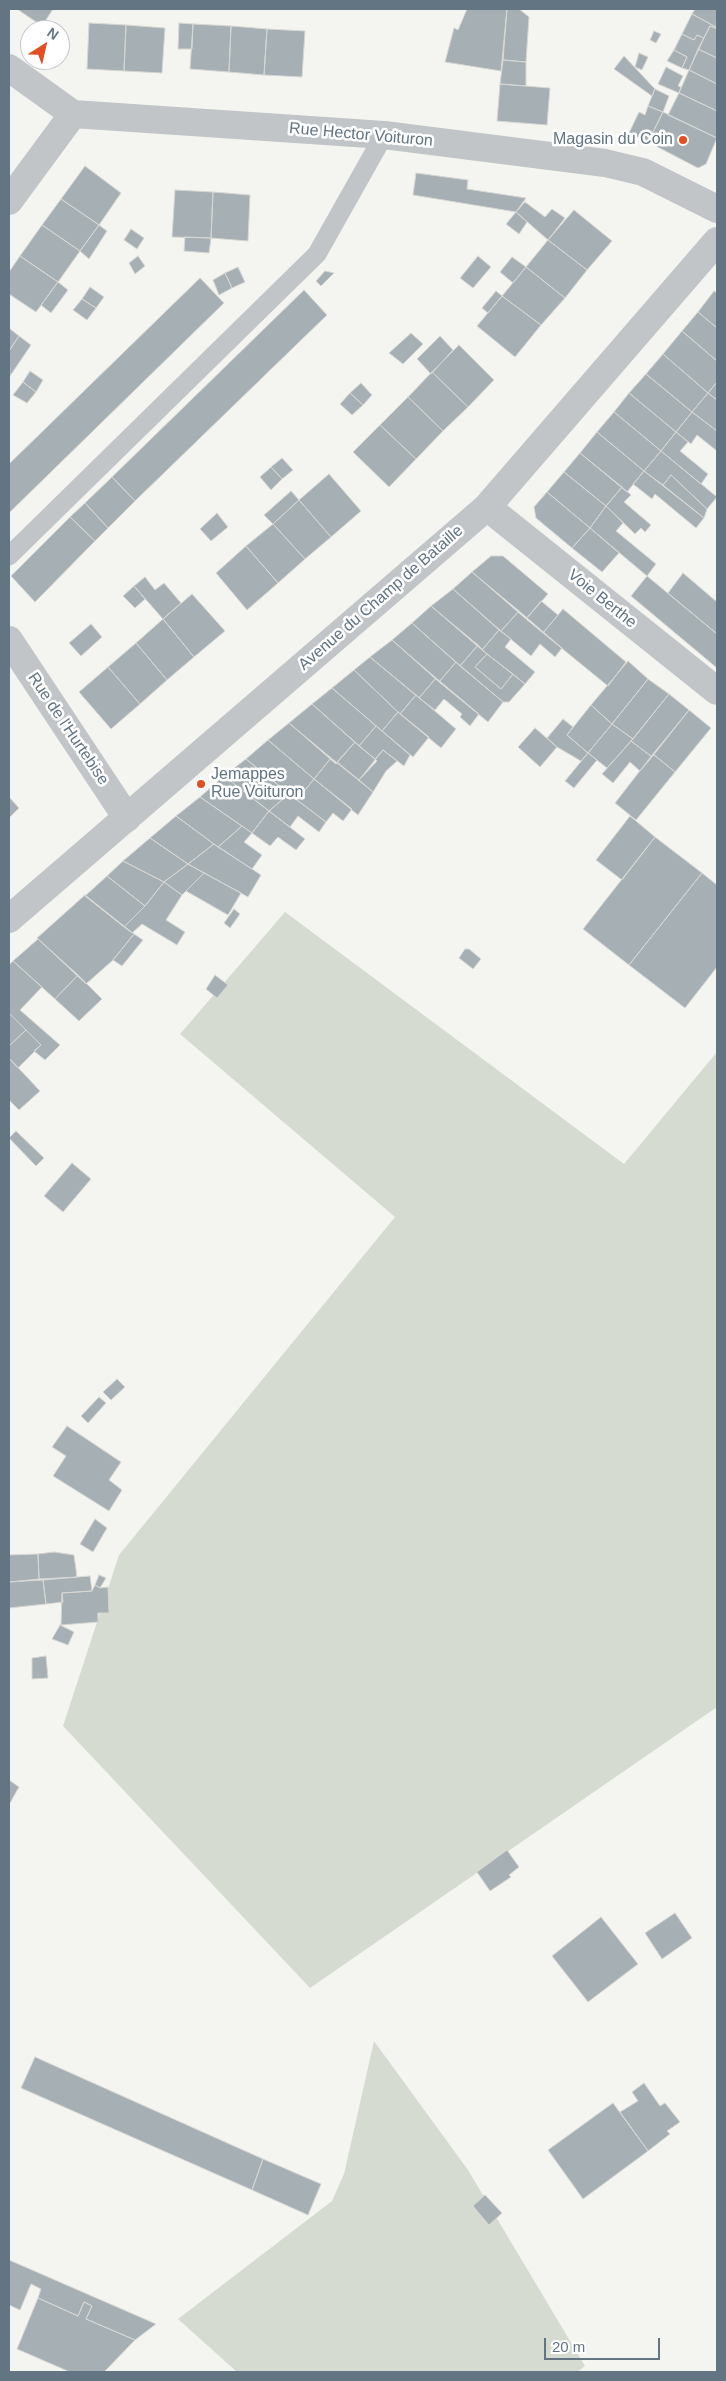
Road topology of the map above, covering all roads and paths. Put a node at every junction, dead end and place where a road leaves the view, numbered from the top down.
1 (9, 68) edge
2 (72, 114) junction
3 (384, 135) junction
4 (9, 201) edge
5 (717, 209) edge
6 (717, 241) edge
7 (487, 507) junction
8 (9, 556) edge
9 (9, 640) edge
10 (717, 691) edge
11 (127, 818) junction
12 (9, 919) edge

1 - 2 street
2 - 3 street, Rue Hector Voituron
2 - 4 street
3 - 5 street, Rue Hector Voituron
3 - 8 lane
6 - 7 street, Avenue du Champ de Bataille
7 - 10 street, Voie Berthe
7 - 11 street, Avenue du Champ de Bataille
9 - 11 street, Rue de l'Hurtebise
11 - 12 street, Avenue du Champ de Bataille

